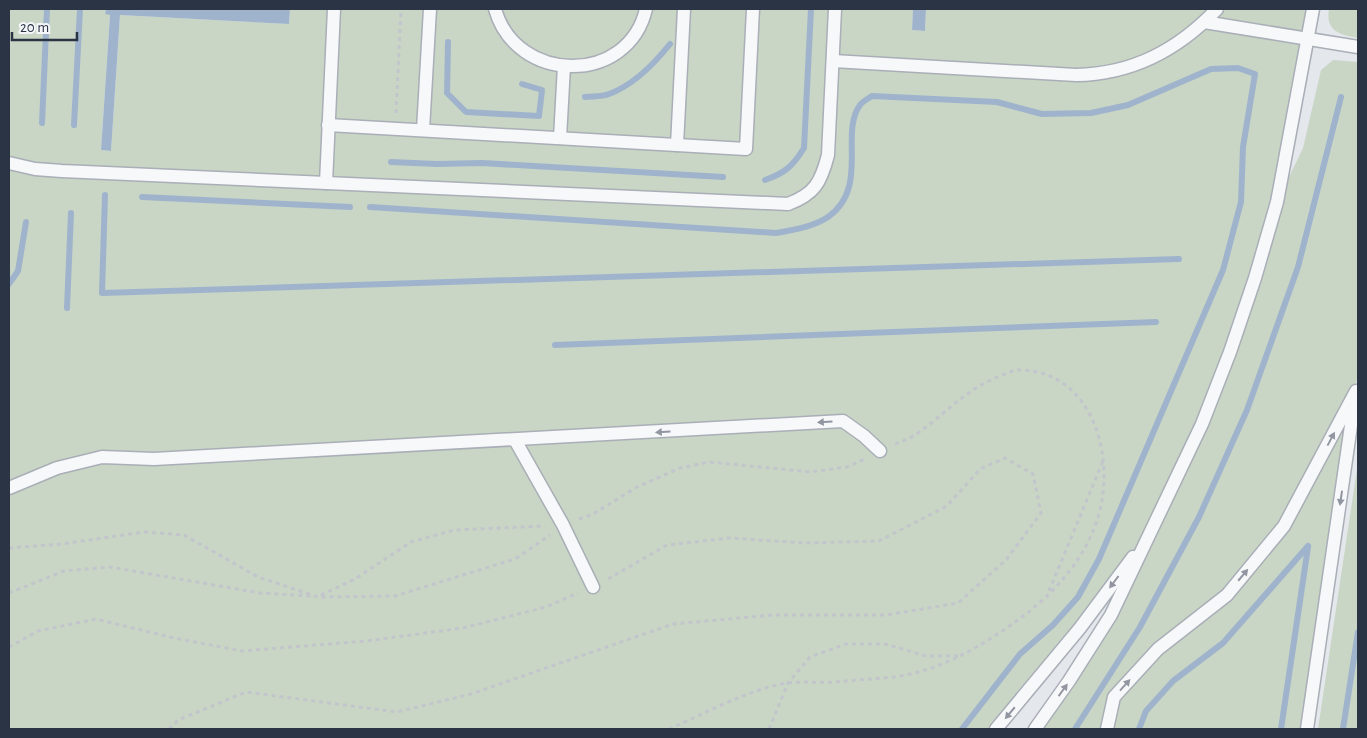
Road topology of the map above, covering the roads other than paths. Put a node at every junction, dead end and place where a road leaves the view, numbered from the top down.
1 (334, 9) edge
2 (430, 9) edge
3 (495, 9) edge
4 (646, 9) edge
5 (684, 9) edge
6 (753, 9) edge
7 (835, 9) edge
8 (1217, 9) edge
9 (1313, 9) edge
10 (1204, 22) junction
11 (1308, 40) junction
12 (1358, 48) edge
13 (832, 61) junction
14 (564, 66) junction
15 (328, 125) junction
16 (423, 130) junction
17 (560, 138) junction
18 (677, 145) junction
19 (9, 162) edge
20 (326, 183) junction
21 (1358, 378) edge
22 (1356, 391) junction
23 (515, 440) junction
24 (880, 451) road end
25 (9, 488) edge
26 (1154, 529) junction
27 (593, 587) road end
28 (996, 729) edge
29 (1035, 729) edge
30 (1107, 729) edge
31 (1307, 729) edge

1 - 15 lane
2 - 16 lane
3 - 14 lane
4 - 14 lane
5 - 18 lane
6 - 18 lane
7 - 13 lane
8 - 10 lane
9 - 11 lane
10 - 11 lane
10 - 13 lane
11 - 12 lane
11 - 26 lane
13 - 20 lane
14 - 17 lane
15 - 16 lane
15 - 20 lane
16 - 17 lane
17 - 18 lane
19 - 20 lane
21 - 22 lane
30 -> 22 lane
22 -> 31 lane
24 -> 23 lane
23 - 25 lane
23 - 27 lane
26 -> 28 lane
29 -> 26 lane

